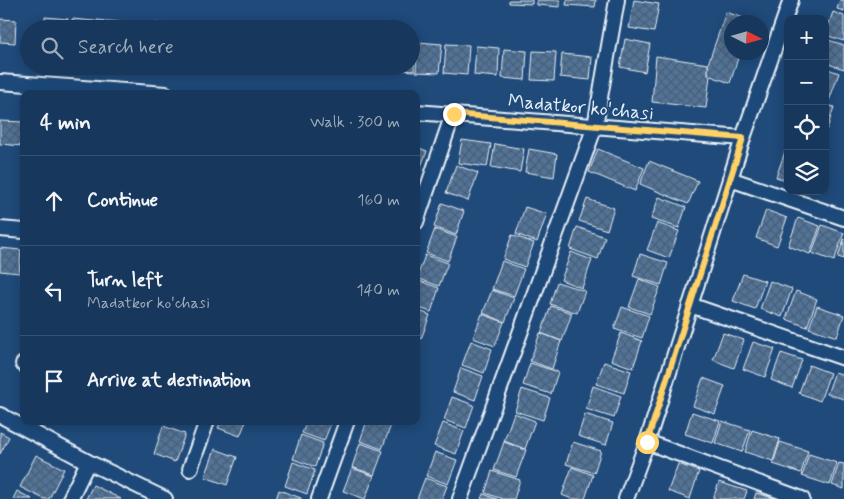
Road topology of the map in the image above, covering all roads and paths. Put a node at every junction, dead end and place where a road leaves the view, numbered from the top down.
1 (617, 0) edge
2 (791, 0) edge
3 (0, 82) edge
4 (111, 90) edge
5 (420, 112) edge
6 (454, 114) junction
7 (595, 126) junction
8 (743, 138) junction
9 (730, 179) junction
10 (420, 211) edge
11 (844, 218) edge
12 (0, 229) edge
13 (20, 231) edge
14 (690, 305) junction
15 (844, 358) edge
16 (0, 415) edge
17 (206, 425) edge
18 (346, 425) edge
19 (647, 442) junction
20 (88, 462) junction
21 (190, 469) dead end
22 (70, 499) edge
23 (165, 499) edge
24 (319, 499) edge
25 (460, 499) edge
26 (626, 499) edge
27 (802, 499) edge

1 - 7 street
2 - 8 street
3 - 4 street
5 - 6 street, Madatkor ko'chasi
6 - 7 street, Madatkor ko'chasi
6 - 10 street
7 - 8 street, Madatkor ko'chasi
7 - 25 street
8 - 9 street
9 - 11 street
9 - 14 street
12 - 13 street
14 - 15 street
14 - 19 street
16 - 20 street
17 - 21 street
18 - 24 street
19 - 26 street
19 - 27 street
20 - 22 street
20 - 23 street

